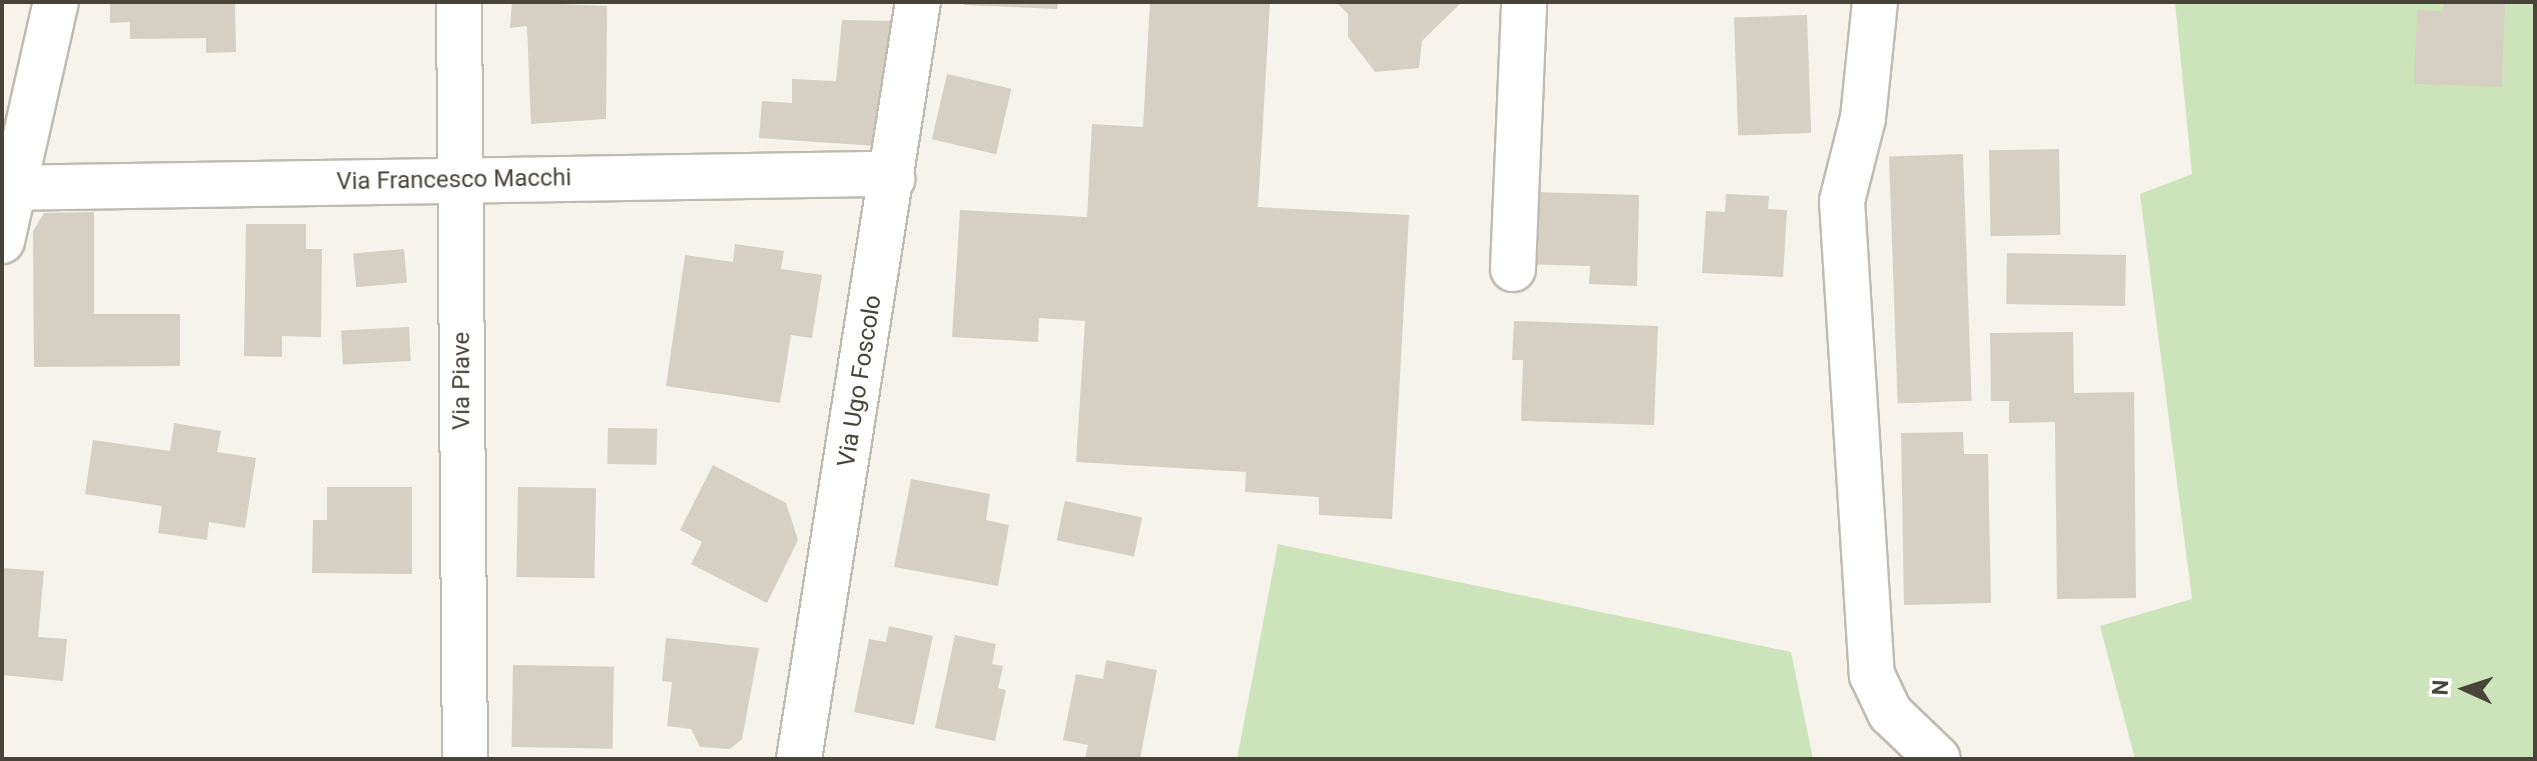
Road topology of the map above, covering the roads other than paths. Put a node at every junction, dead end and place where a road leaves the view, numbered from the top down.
1 (56, 2) edge
2 (459, 2) edge
3 (918, 2) edge
4 (1524, 2) edge
5 (1875, 2) edge
6 (460, 179) junction
7 (892, 179) junction
8 (9, 188) edge
9 (2, 241) edge
10 (1513, 269) dead end
11 (465, 759) edge
12 (799, 759) edge
13 (1938, 759) edge

1 - 8 street
2 - 6 street, Via Piave
3 - 7 street, Via Ugo Foscolo
4 - 10 street
5 - 13 street
6 - 7 street, Via Francesco Macchi
6 - 8 street, Via Francesco Macchi
6 - 11 street, Via Piave
7 - 12 street, Via Ugo Foscolo
8 - 9 street

